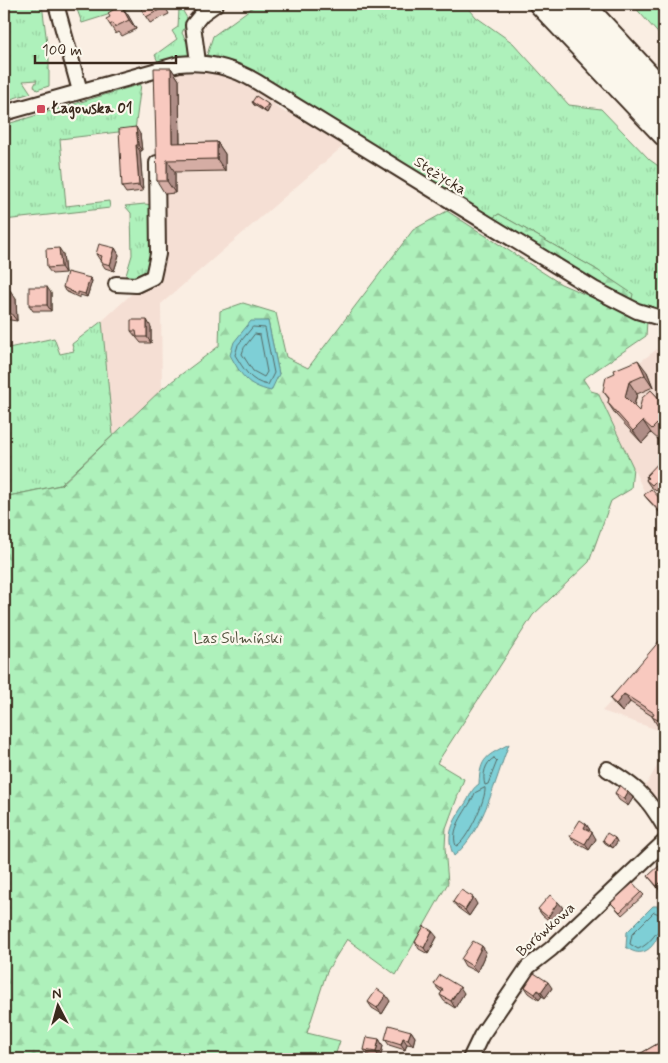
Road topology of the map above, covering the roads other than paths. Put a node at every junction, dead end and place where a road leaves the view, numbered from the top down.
1 (56, 4) edge
2 (216, 4) edge
3 (540, 4) edge
4 (567, 4) edge
5 (588, 4) edge
6 (198, 62) junction
7 (154, 70) junction
8 (155, 84) edge
9 (664, 86) edge
10 (80, 91) junction
11 (664, 110) edge
12 (4, 113) edge
13 (664, 135) edge
14 (157, 151) edge
15 (116, 284) dead end
16 (664, 319) edge
17 (607, 769) dead end
18 (664, 826) edge
19 (664, 842) edge
20 (470, 1059) edge

1 - 10 street
2 - 6 street
3 - 13 highway
4 - 11 highway
5 - 9 street
6 - 7 street
6 - 16 street, Stężycka
7 - 8 street
7 - 10 street
10 - 12 street
14 - 15 street
17 - 18 street
19 - 20 street, Borówkowa

